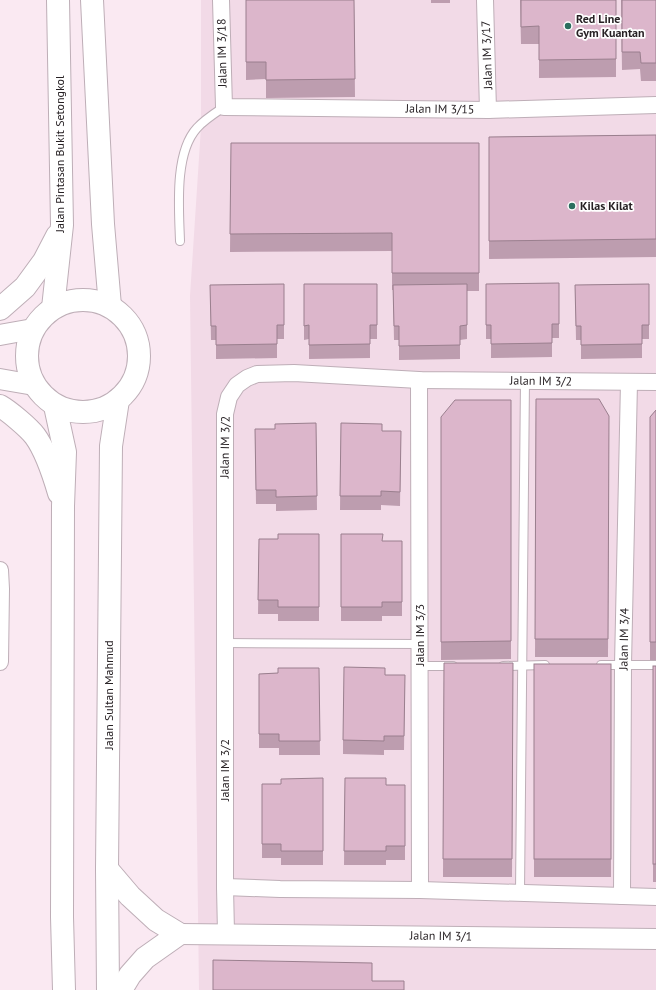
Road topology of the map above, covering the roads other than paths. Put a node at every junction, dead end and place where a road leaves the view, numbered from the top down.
1 (58, 0) edge
2 (92, 0) edge
3 (221, 0) edge
4 (485, 0) edge
5 (656, 105) edge
6 (224, 107) junction
7 (488, 110) junction
8 (62, 225) junction
9 (180, 241) dead end
10 (110, 306) junction
11 (0, 308) edge
12 (53, 308) junction
13 (33, 329) junction
14 (0, 335) edge
15 (0, 379) edge
16 (419, 380) junction
17 (525, 380) junction
18 (629, 382) junction
19 (656, 382) edge
20 (34, 385) junction
21 (118, 400) junction
22 (0, 406) edge
23 (55, 406) junction
24 (63, 506) junction
25 (0, 570) edge
26 (1, 589) edge
27 (225, 643) junction
28 (419, 644) junction
29 (0, 662) edge
30 (554, 665) edge
31 (592, 665) edge
32 (623, 665) junction
33 (656, 665) edge
34 (420, 666) junction
35 (460, 666) edge
36 (492, 666) edge
37 (523, 666) junction
38 (107, 869) junction
39 (225, 887) junction
40 (420, 890) junction
41 (520, 892) junction
42 (622, 896) junction
43 (656, 897) edge
44 (226, 933) junction
45 (179, 934) junction
46 (656, 939) edge
47 (64, 990) edge
48 (108, 990) edge
49 (121, 990) edge

1 - 8 main road, Jalan Pintasan Bukit Setongkol
2 - 10 main road
3 - 6 street, Jalan IM 3/18
4 - 7 street, Jalan IM 3/17
5 - 7 street, Jalan IM 3/15
6 - 7 street, Jalan IM 3/15
6 - 9 lane
8 - 11 main road
8 - 12 main road, Jalan Pintasan Bukit Setongkol
10 - 12 main road
10 - 21 main road
12 - 13 main road
13 - 14 street
13 - 20 main road
15 - 20 street
16 - 17 street, Jalan IM 3/2
16 - 27 street, Jalan IM 3/2
16 - 28 street, Jalan IM 3/3
17 - 18 street, Jalan IM 3/2
17 - 37 lane
18 - 19 street, Jalan IM 3/2
18 - 32 street, Jalan IM 3/4
20 - 23 main road
21 - 23 main road
21 - 38 main road, Jalan Sultan Mahmud
22 - 24 main road
23 - 24 main road
24 - 47 main road
25 - 26 street
26 - 29 street
27 - 28 lane
27 - 39 street, Jalan IM 3/2
28 - 34 street, Jalan IM 3/3
30 - 37 lane
31 - 32 lane
32 - 33 lane
32 - 42 street, Jalan IM 3/4
34 - 35 lane
34 - 40 street, Jalan IM 3/3
36 - 37 lane
37 - 41 lane
38 - 45 main road
38 - 48 main road, Jalan Sultan Mahmud
39 - 40 street
39 - 44 street, Jalan IM 3/2
40 - 41 street
41 - 42 street
42 - 43 street
44 - 45 street, Jalan IM 3/1
44 - 46 street, Jalan IM 3/1
45 - 49 main road

